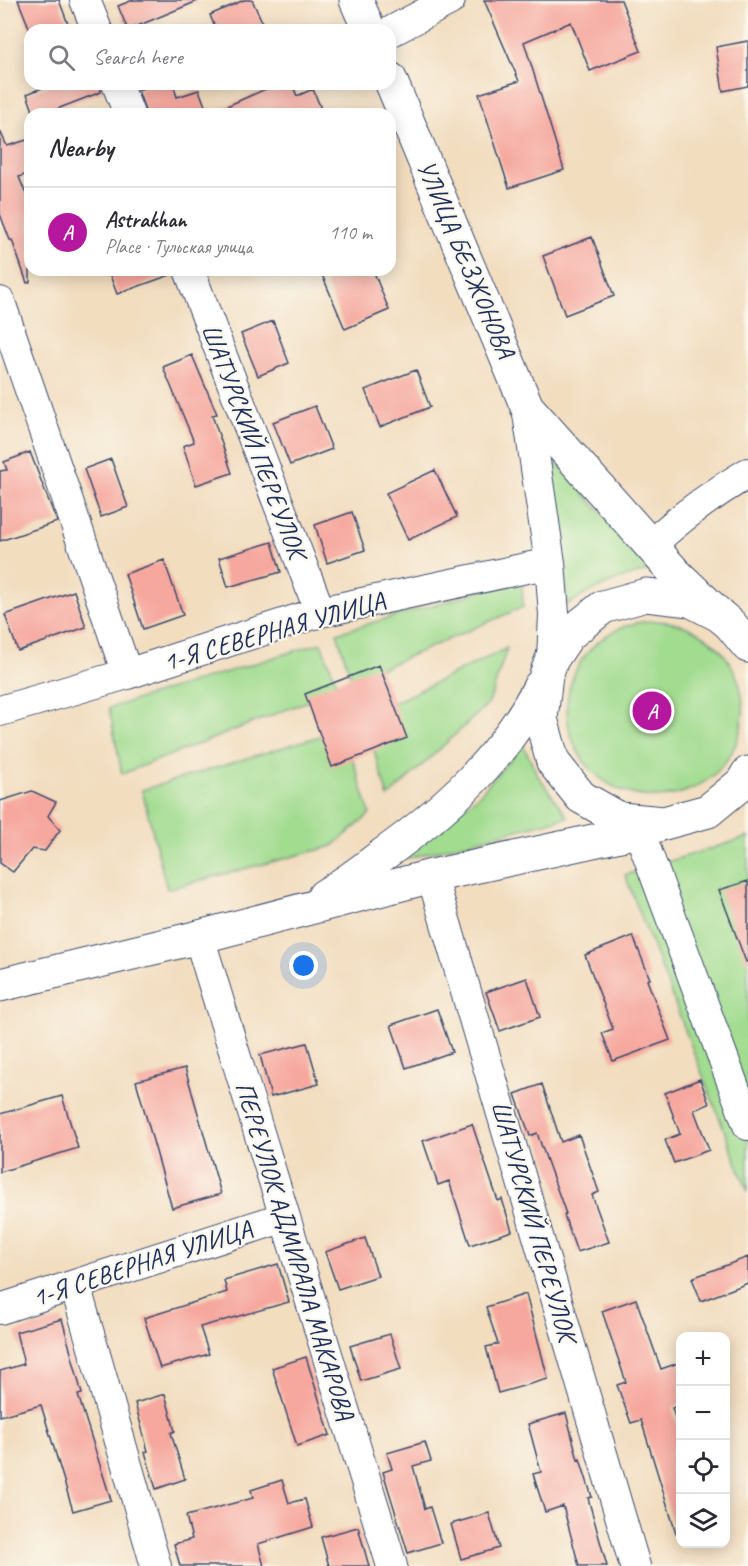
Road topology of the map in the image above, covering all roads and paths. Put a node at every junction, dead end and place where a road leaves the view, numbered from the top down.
1 (85, 0) edge
2 (356, 0) edge
3 (450, 0) edge
4 (95, 24) edge
5 (366, 24) edge
6 (396, 29) edge
7 (119, 90) edge
8 (395, 90) edge
9 (127, 108) edge
10 (191, 276) edge
11 (0, 302) edge
12 (527, 407) junction
13 (748, 473) edge
14 (650, 546) junction
15 (550, 563) junction
16 (320, 612) junction
17 (736, 629) edge
18 (549, 667) junction
19 (127, 674) junction
20 (0, 711) edge
21 (748, 773) edge
22 (748, 800) edge
23 (708, 811) junction
24 (652, 827) junction
25 (432, 876) junction
26 (297, 911) junction
27 (200, 937) junction
28 (0, 985) edge
29 (748, 1125) edge
30 (285, 1216) junction
31 (75, 1285) junction
32 (0, 1309) edge
33 (156, 1566) edge
34 (392, 1566) edge
35 (635, 1566) edge

1 - 4 street
2 - 5 main road
3 - 6 street
7 - 9 street
8 - 12 main road, УЛИЦА БЕЗЖОНОВА
10 - 16 street, ШАТУРСКИЙ ПЕРЕУЛОК
11 - 19 street
12 - 14 main road, УЛИЦА БЕЗЖОНОВА
12 - 15 street
13 - 14 street
14 - 17 main road, УЛИЦА БЕЗЖОНОВА
15 - 16 street, 1-Я СЕВЕРНАЯ УЛИЦА
15 - 18 street
16 - 19 street, 1-Я СЕВЕРНАЯ УЛИЦА
17 - 18 main road
18 - 24 main road
18 - 26 main road
19 - 20 street, 1-Я СЕВЕРНАЯ УЛИЦА
21 - 23 main road
22 - 23 main road
23 - 24 main road
24 - 25 main road
24 - 29 street
25 - 26 main road
25 - 35 street, ШАТУРСКИЙ ПЕРЕУЛОК
26 - 27 main road
27 - 28 main road
27 - 30 street, ПЕРЕУЛОК АДМИРАЛА МАКАРОВА
30 - 31 street, 1-Я СЕВЕРНАЯ УЛИЦА
30 - 34 street, ПЕРЕУЛОК АДМИРАЛА МАКАРОВА
31 - 32 street, 1-Я СЕВЕРНАЯ УЛИЦА
31 - 33 street

